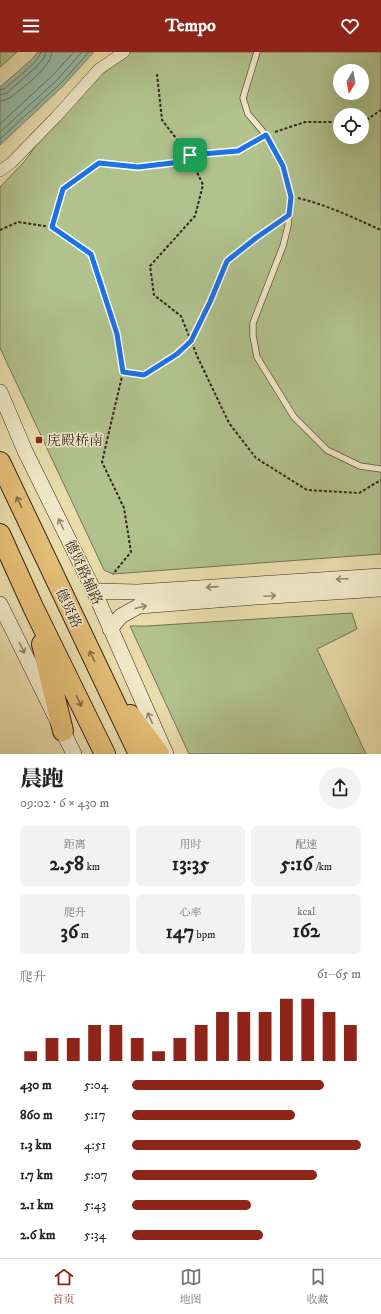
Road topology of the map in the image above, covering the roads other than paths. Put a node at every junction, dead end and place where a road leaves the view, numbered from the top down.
1 (124, 52) edge
2 (257, 52) edge
3 (0, 171) edge
4 (0, 392) edge
5 (0, 462) edge
6 (381, 469) edge
7 (0, 534) edge
8 (381, 576) edge
9 (381, 589) edge
10 (94, 591) junction
11 (30, 598) junction
12 (2, 611) edge
13 (110, 629) junction
14 (101, 676) junction
15 (63, 731) junction
16 (74, 754) edge
17 (105, 754) edge
18 (139, 754) edge
19 (159, 754) edge
20 (166, 754) edge

1 - 3 street
2 - 6 lane
10 -> 4 street, 德贤路辅路
14 -> 5 highway, 德贤路
7 - 11 highway
8 -> 10 street
13 -> 9 street
10 - 13 street, 德贤路辅路
11 - 15 highway
11 -> 17 highway
12 -> 15 street
20 -> 13 street, 德贤路辅路
14 - 18 highway, 德贤路
14 - 19 highway
15 - 16 street

